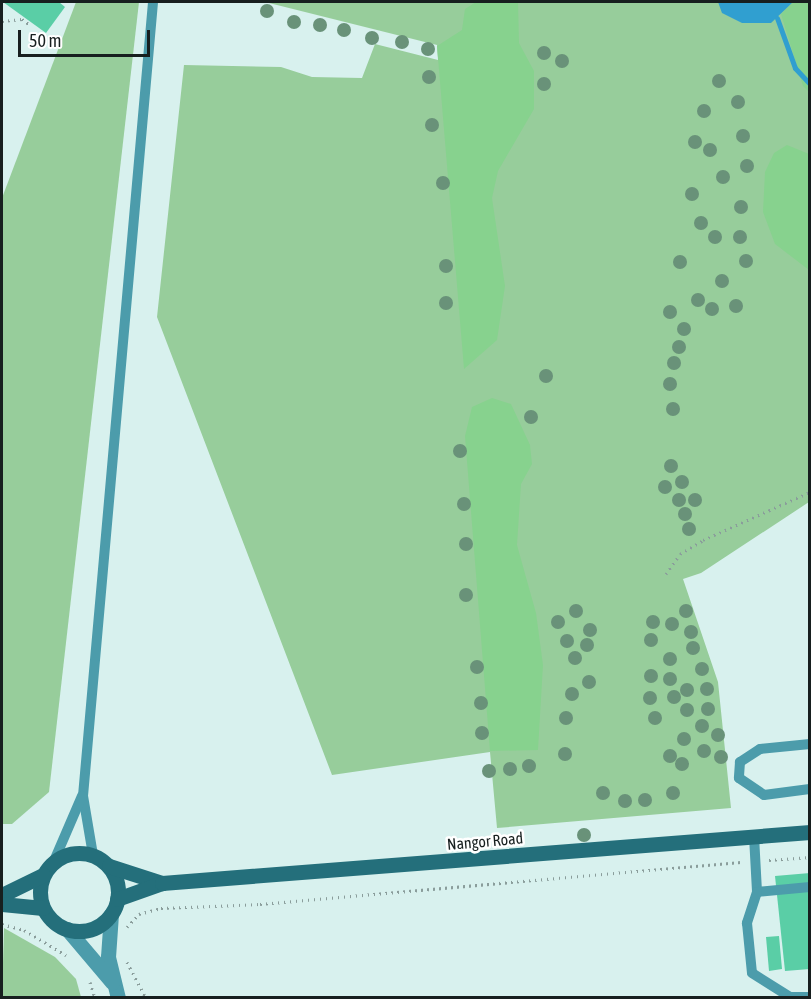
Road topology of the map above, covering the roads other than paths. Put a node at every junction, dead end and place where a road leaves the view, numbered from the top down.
1 (153, 2) edge
2 (810, 744) edge
3 (810, 789) edge
4 (82, 796) junction
5 (810, 832) edge
6 (754, 836) junction
7 (93, 855) junction
8 (54, 861) junction
9 (109, 866) junction
10 (43, 876) junction
11 (162, 883) junction
12 (810, 887) edge
13 (757, 892) junction
14 (2, 895) edge
15 (117, 899) junction
16 (2, 904) edge
17 (43, 908) junction
18 (111, 914) junction
19 (67, 929) junction
20 (112, 982) junction
21 (810, 997) edge
22 (118, 998) edge

1 - 4 lane
2 - 3 lane
4 - 7 lane
4 - 8 lane
5 - 6 main road, Nangor Road
6 - 11 main road, Nangor Road
6 - 13 lane
7 - 8 main road
7 - 9 main road, Nangor Road
8 - 10 main road
9 - 11 main road, Nangor Road
9 - 15 main road
10 - 14 main road
10 - 17 main road
11 - 15 main road, Nangor Road
12 - 13 lane
13 - 21 lane
15 - 18 main road
16 - 17 main road
17 - 19 main road
18 - 19 main road
18 - 20 street
19 - 20 street
20 - 22 street

